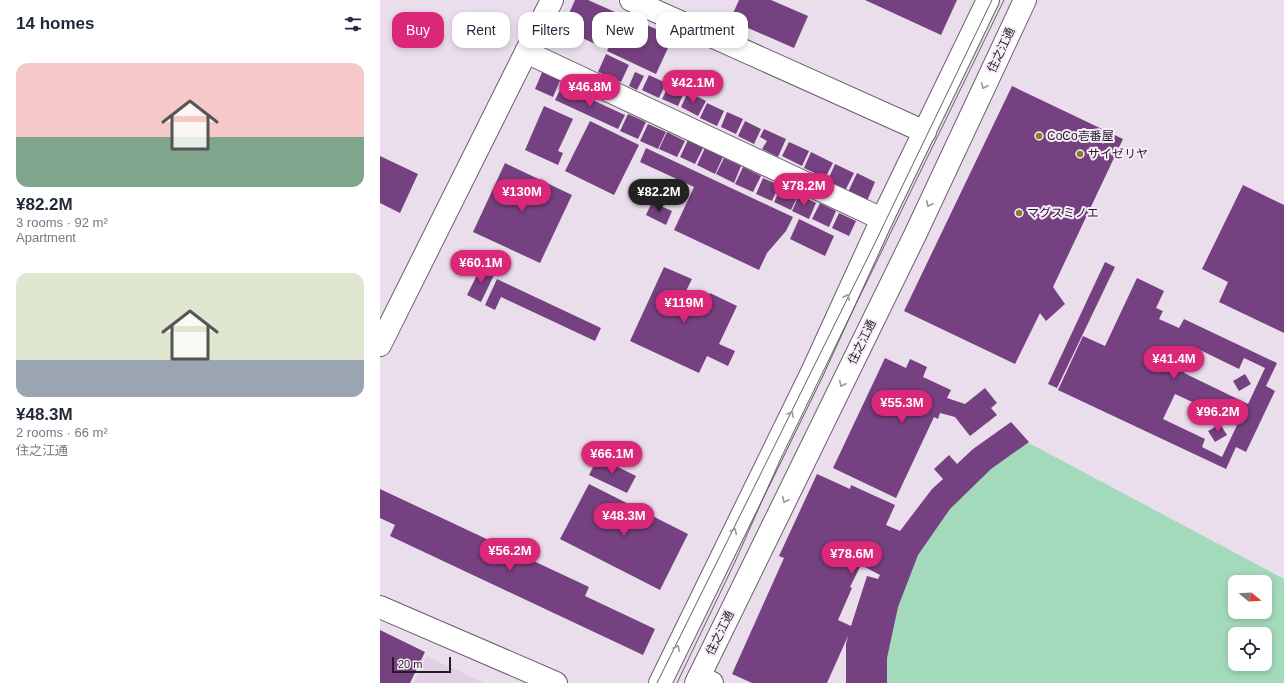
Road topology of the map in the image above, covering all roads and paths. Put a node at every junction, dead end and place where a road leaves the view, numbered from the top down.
1 (552, 0) edge
2 (631, 0) edge
3 (988, 0) edge
4 (1025, 0) edge
5 (526, 52) junction
6 (925, 132) junction
7 (882, 219) junction
8 (380, 344) edge
9 (380, 607) edge
10 (702, 681) edge
11 (556, 683) edge
12 (660, 683) edge

1 - 5 main road
2 - 6 main road
3 - 6 main road
4 -> 10 main road, 住之江通
5 - 7 main road
5 - 8 main road
6 - 7 main road
12 -> 7 main road
9 - 11 main road

